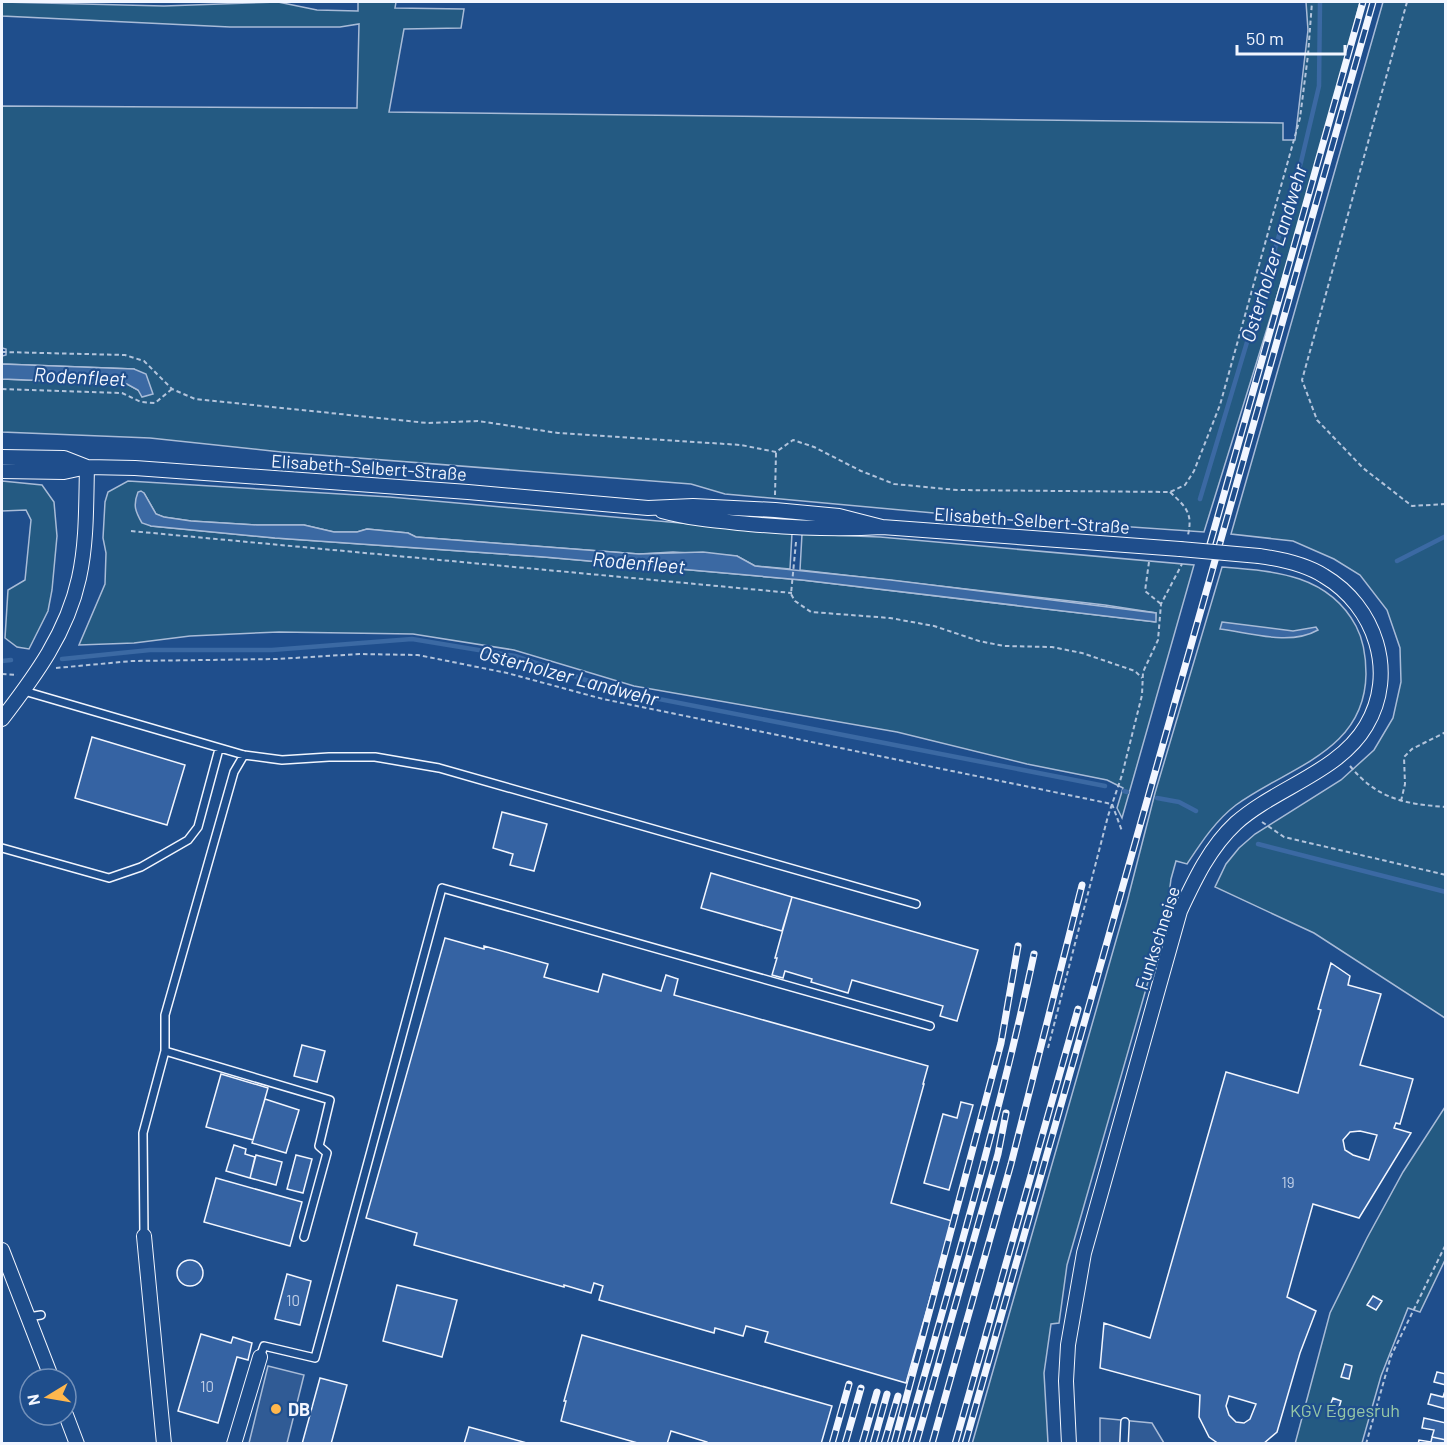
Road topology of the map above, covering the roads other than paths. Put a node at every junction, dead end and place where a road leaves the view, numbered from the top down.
1 (2, 457) edge
2 (87, 467) junction
3 (2, 471) edge
4 (648, 508) junction
5 (882, 527) junction
6 (1180, 549) joint
7 (24, 691) junction
8 (2, 719) edge
9 (219, 748) junction
10 (244, 755) junction
11 (2, 848) edge
12 (916, 904) dead end
13 (930, 1026) dead end
14 (165, 1051) junction
15 (144, 1236) joint
16 (304, 1237) dead end
17 (2, 1250) edge
18 (261, 1357) joint
19 (49, 1367) edge
20 (1125, 1422) dead end
21 (71, 1427) edge
22 (77, 1443) edge
23 (164, 1443) edge
24 (234, 1443) edge
25 (1069, 1443) edge
26 (1124, 1443) edge

1 - 2 street, Elisabeth-Selbert-Straße
2 - 3 street, Elisabeth-Selbert-Straße
2 - 4 street, Elisabeth-Selbert-Straße
2 - 7 street
4 - 5 street, Elisabeth-Selbert-Straße
4 - 5 street, Elisabeth-Selbert-Straße
5 - 6 street, Elisabeth-Selbert-Straße
6 - 25 street, Funkschneise, bridge
7 - 8 street
7 - 9 lane
9 - 10 lane
9 - 11 lane
10 - 12 lane
10 - 14 lane
13 - 18 lane
14 - 15 lane
14 - 16 lane
15 - 23 street
17 - 19 street
18 - 24 street
20 - 26 lane
21 - 22 street

